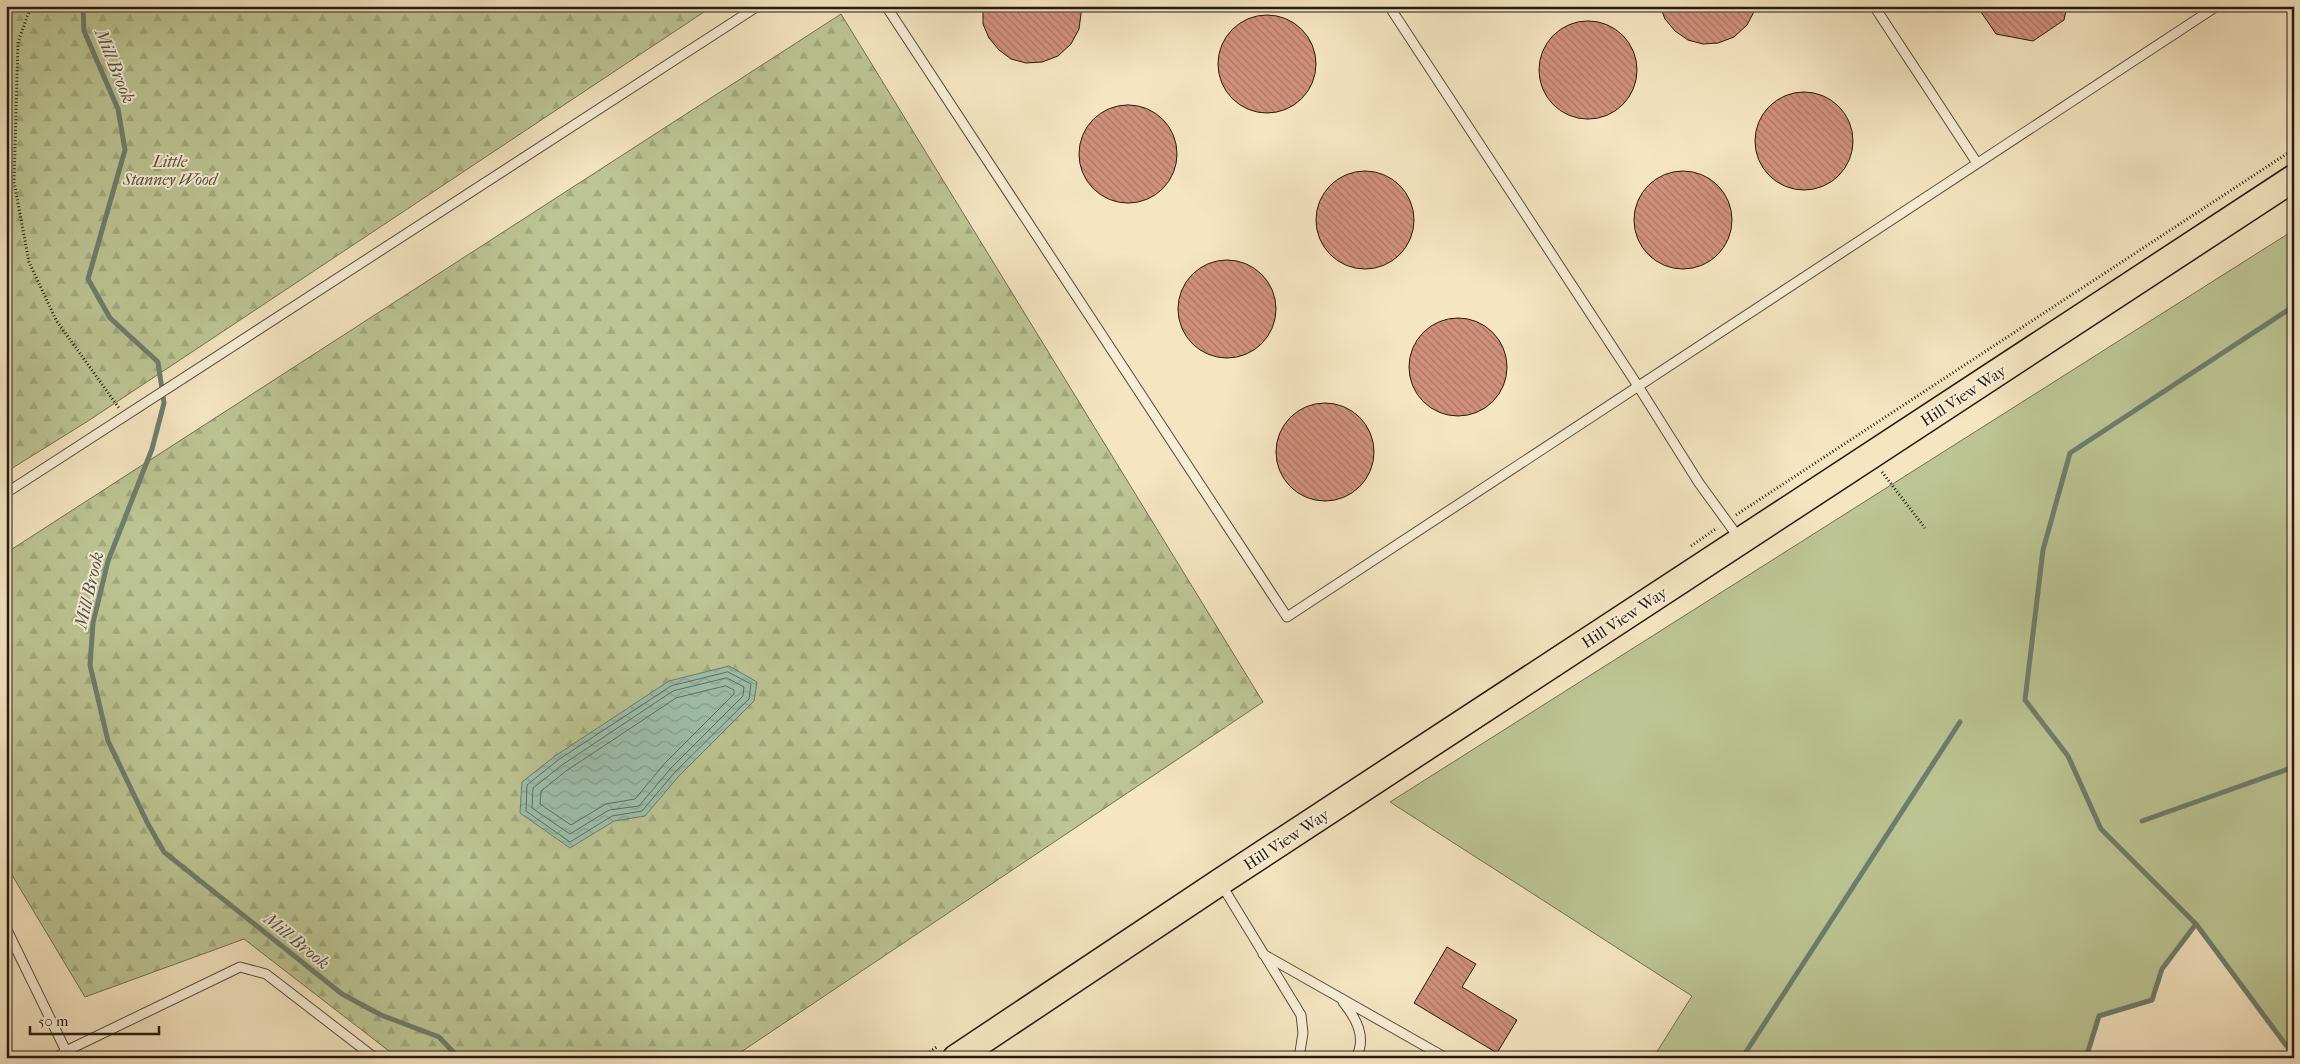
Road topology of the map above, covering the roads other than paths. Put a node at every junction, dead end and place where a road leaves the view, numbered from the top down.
1 (758, 6) edge
2 (886, 6) edge
3 (1389, 6) edge
4 (1874, 6) edge
5 (2216, 6) edge
6 (1978, 163) junction
7 (2294, 178) edge
8 (1638, 386) junction
9 (6, 493) edge
10 (1741, 540) junction
11 (1220, 882) junction
12 (6, 928) edge
13 (1263, 954) junction
14 (1339, 997) junction
15 (66, 1051) junction
16 (56, 1058) edge
17 (375, 1058) edge
18 (956, 1058) edge
19 (1299, 1058) edge
20 (1356, 1058) edge
21 (1446, 1058) edge

1 - 9 lane
2 - 8 lane
3 - 8 lane
4 - 6 lane
5 - 6 lane
6 - 8 lane
7 - 10 main road, Hill View Way
8 - 10 lane
10 - 11 main road, Hill View Way
11 - 13 lane
11 - 18 main road, Hill View Way
12 - 15 lane
13 - 14 lane
13 - 19 lane
14 - 20 lane
14 - 21 lane
15 - 16 lane
15 - 17 lane

